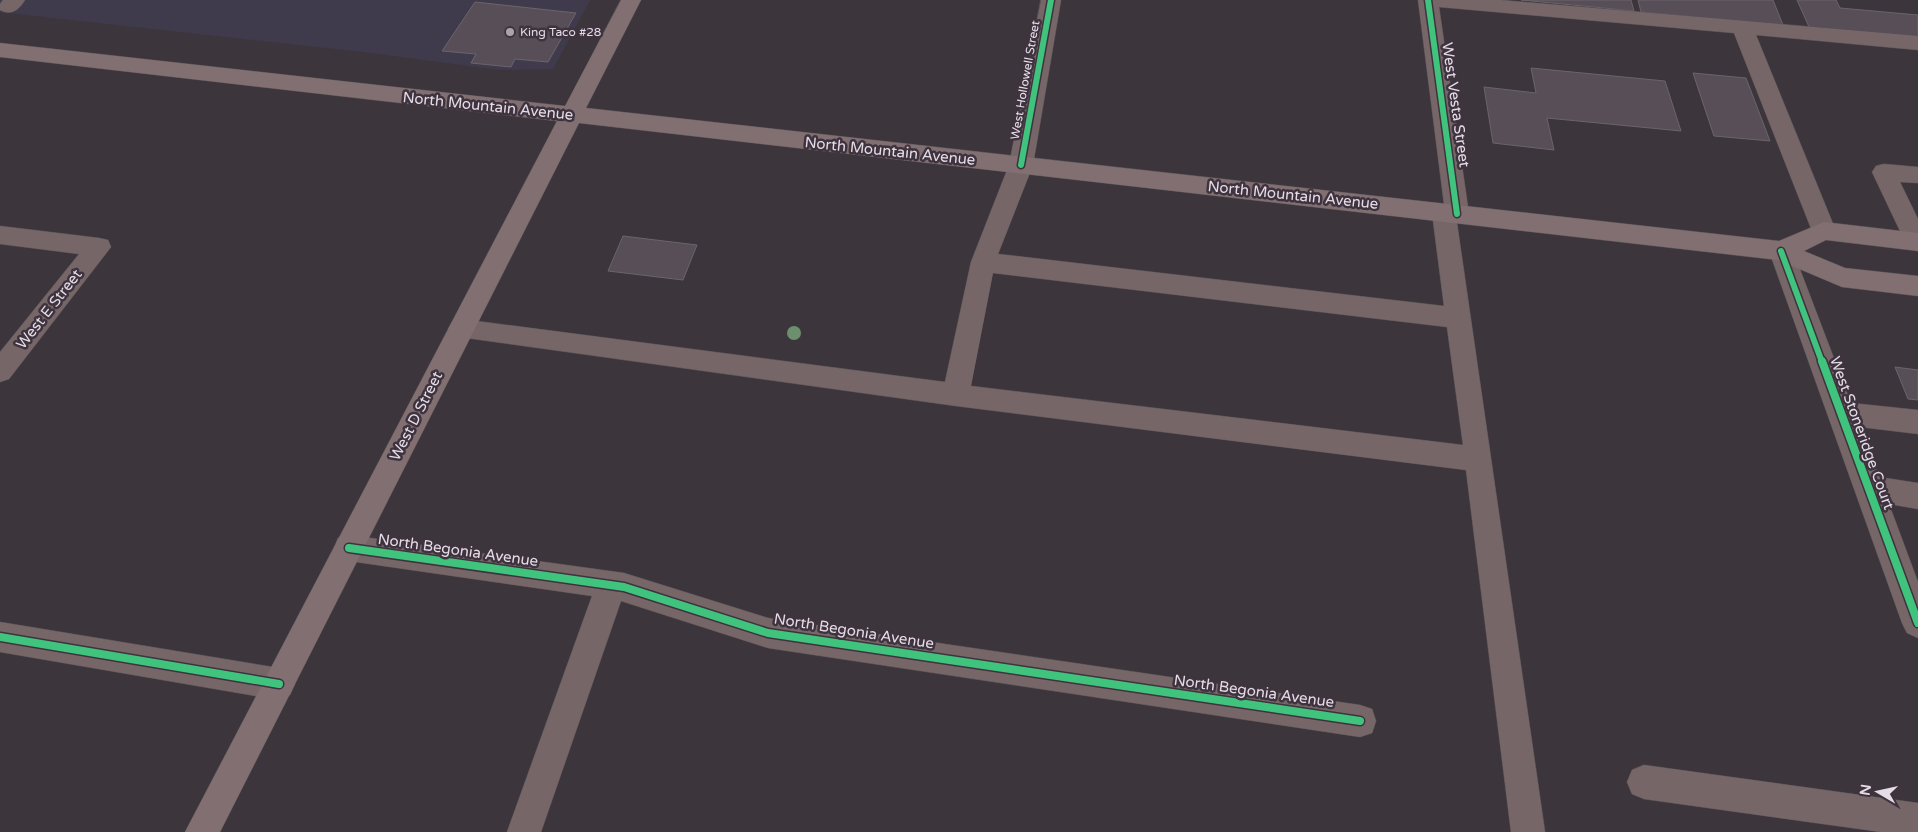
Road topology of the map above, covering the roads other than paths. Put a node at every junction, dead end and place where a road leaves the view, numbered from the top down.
1 (631, 0) edge
2 (1051, 0) edge
3 (1428, 0) edge
4 (1742, 28) junction
5 (1918, 43) edge
6 (0, 50) edge
7 (571, 116) junction
8 (1021, 165) junction
9 (1918, 176) edge
10 (1450, 213) junction
11 (1824, 231) junction
12 (0, 235) edge
13 (1918, 242) edge
14 (1780, 252) junction
15 (983, 262) junction
16 (1918, 286) edge
17 (1457, 318) junction
18 (461, 330) junction
19 (0, 371) edge
20 (956, 395) junction
21 (1840, 413) junction
22 (1918, 422) edge
23 (1479, 459) junction
24 (1868, 488) junction
25 (1918, 496) edge
26 (349, 548) junction
27 (611, 586) junction
28 (1918, 624) edge
29 (0, 637) edge
30 (279, 684) junction
31 (1360, 721) dead end
32 (1644, 782) dead end
33 (1918, 820) edge
34 (202, 832) edge
35 (524, 832) edge
36 (1528, 832) edge

1 - 7 main road, West D Street
2 - 8 street, West Hollowell Street
3 - 4 street
3 - 10 street, West Vesta Street
4 - 5 street
4 - 11 street
6 - 7 main road, North Mountain Avenue
7 - 8 main road, North Mountain Avenue
7 - 18 main road, West D Street
8 - 10 main road, North Mountain Avenue
8 - 15 street, West Hollowell Street
9 - 13 street
10 - 14 main road, North Mountain Avenue
10 - 17 street, West Vesta Street
11 - 13 main road
11 - 14 main road
12 - 19 street, West E Street
14 - 16 main road, North Mountain Avenue
14 - 21 street, West Stoneridge Court
15 - 17 street
15 - 20 street, West Hollowell Street
17 - 23 street, West Vesta Street
18 - 20 street
18 - 26 main road, West D Street
20 - 23 street
21 - 22 street
21 - 24 street, West Stoneridge Court
23 - 36 street, West Vesta Street
24 - 25 street
24 - 28 street, West Stoneridge Court
26 - 27 street, North Begonia Avenue
26 - 30 main road, West D Street
27 - 31 street, North Begonia Avenue
27 - 35 street
29 - 30 street
30 - 34 main road, West D Street
32 - 33 street

